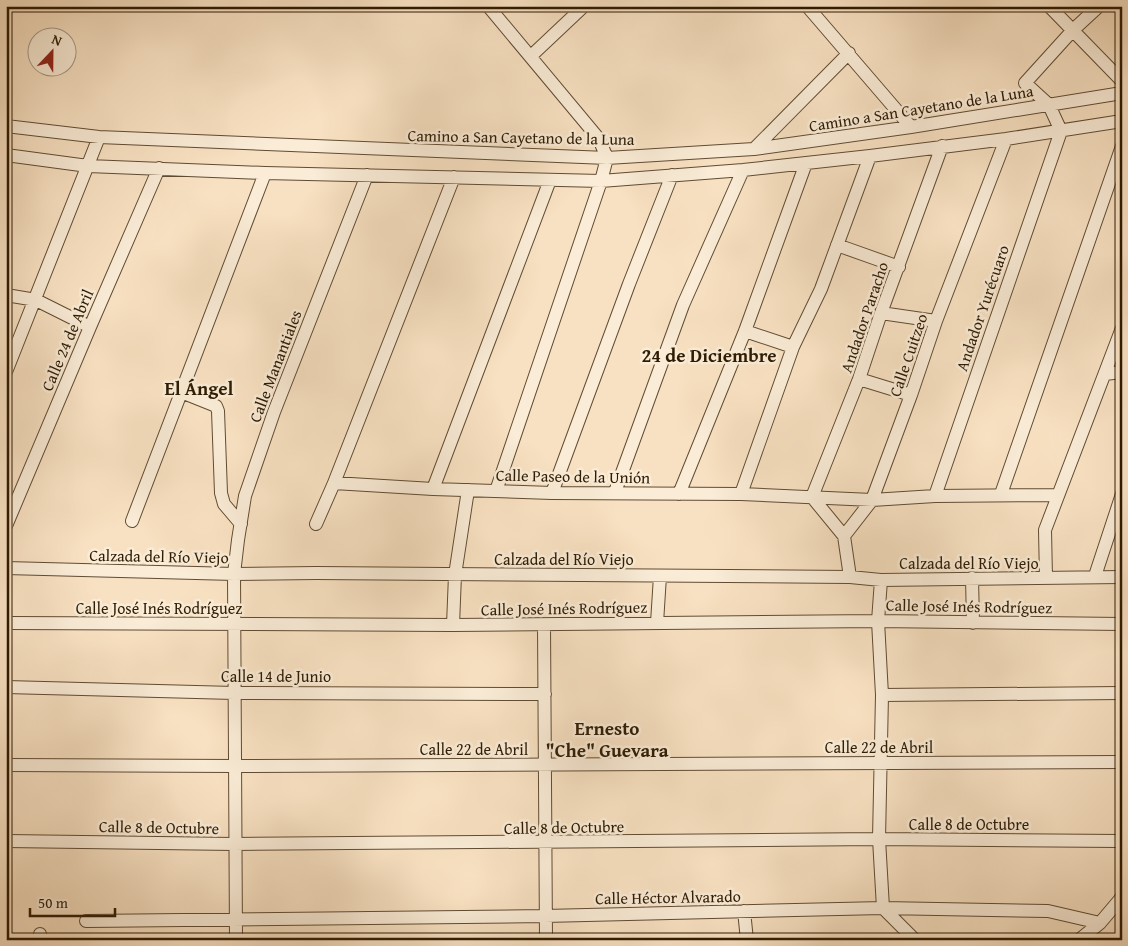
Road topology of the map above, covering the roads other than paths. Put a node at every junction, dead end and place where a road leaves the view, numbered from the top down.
1 (488, 6) edge
2 (584, 6) edge
3 (807, 6) edge
4 (1049, 6) edge
5 (1099, 6) edge
6 (1073, 30) junction
7 (849, 53) junction
8 (530, 56) junction
9 (1121, 78) edge
10 (1122, 93) edge
11 (1049, 105) junction
12 (1122, 122) edge
13 (6, 126) edge
14 (911, 127) junction
15 (1060, 131) junction
16 (99, 137) junction
17 (1006, 139) junction
18 (942, 146) junction
19 (1122, 146) edge
20 (754, 149) junction
21 (6, 155) edge
22 (870, 156) junction
23 (607, 158) junction
24 (806, 163) junction
25 (88, 166) junction
26 (159, 168) junction
27 (743, 170) junction
28 (265, 173) junction
29 (367, 175) junction
30 (672, 175) junction
31 (454, 177) junction
32 (550, 180) junction
33 (601, 181) junction
34 (837, 245) junction
35 (899, 267) junction
36 (6, 296) edge
37 (36, 300) junction
38 (881, 313) junction
39 (936, 321) junction
40 (90, 327) junction
41 (1122, 328) edge
42 (745, 331) junction
43 (793, 347) junction
44 (6, 372) edge
45 (1122, 372) edge
46 (1105, 374) junction
47 (859, 379) junction
48 (181, 392) junction
49 (911, 395) junction
50 (334, 483) junction
51 (433, 489) junction
52 (468, 490) junction
53 (496, 491) junction
54 (615, 492) junction
55 (552, 493) junction
56 (679, 494) junction
57 (741, 494) junction
58 (1001, 494) junction
59 (1058, 494) junction
60 (1122, 494) edge
61 (935, 496) junction
62 (812, 497) junction
63 (872, 500) junction
64 (132, 521) dead end
65 (241, 524) junction
66 (316, 524) dead end
67 (6, 526) edge
68 (844, 536) junction
69 (6, 568) edge
70 (234, 574) junction
71 (455, 575) junction
72 (660, 576) junction
73 (1095, 576) junction
74 (850, 577) junction
75 (1122, 577) edge
76 (972, 578) junction
77 (1046, 578) junction
78 (880, 580) junction
79 (878, 621) junction
80 (973, 623) junction
81 (6, 624) edge
82 (234, 624) junction
83 (657, 624) junction
84 (1122, 624) edge
85 (544, 625) junction
86 (453, 626) junction
87 (6, 687) edge
88 (234, 692) junction
89 (1122, 693) edge
90 (545, 694) junction
91 (882, 694) junction
92 (1122, 762) edge
93 (546, 764) junction
94 (881, 764) junction
95 (6, 765) edge
96 (235, 766) junction
97 (879, 839) junction
98 (6, 841) edge
99 (1122, 841) edge
100 (546, 843) junction
101 (234, 844) junction
102 (1122, 897) edge
103 (883, 908) junction
104 (744, 911) junction
105 (545, 916) junction
106 (236, 920) junction
107 (86, 921) dead end
108 (1100, 923) junction
109 (236, 940) edge
110 (546, 940) edge
111 (747, 940) edge
112 (915, 940) edge
113 (1079, 940) edge

1 - 8 street
2 - 8 street
3 - 7 street
4 - 6 street
5 - 6 street
6 - 9 street
6 - 11 street
7 - 14 street
7 - 20 street
8 - 23 street
10 - 11 street, Camino a San Cayetano de la Luna
11 - 14 street, Camino a San Cayetano de la Luna
11 - 15 street
12 - 15 street
13 - 16 street, Camino a San Cayetano de la Luna
14 - 20 street, Camino a San Cayetano de la Luna
15 - 17 street
15 - 61 street, Andador Yurécuaro
16 - 23 street, Camino a San Cayetano de la Luna
16 - 25 street
17 - 18 street
17 - 39 street, Calle Cuitzeo
18 - 22 street
18 - 35 street, Andador Paracho
19 - 58 street
20 - 23 street, Camino a San Cayetano de la Luna
21 - 25 street
22 - 24 street
22 - 34 street
23 - 33 street
24 - 27 street
24 - 42 street
25 - 26 street
25 - 37 street
26 - 28 street
26 - 40 street, Calle 24 de Abril
27 - 30 street
27 - 54 street
28 - 29 street
28 - 48 street
29 - 31 street
29 - 65 street, Calle Manantiales
30 - 33 street
30 - 55 street
31 - 32 street
31 - 50 street
32 - 33 street
32 - 51 street
33 - 53 street
34 - 35 street
34 - 43 street
35 - 38 street, Andador Paracho
36 - 37 street
37 - 40 street
37 - 44 street
38 - 39 street
38 - 47 street, Andador Paracho
39 - 49 street, Calle Cuitzeo
40 - 67 street, Calle 24 de Abril
41 - 46 street
42 - 43 street
42 - 56 street
43 - 57 street
45 - 46 street
46 - 59 street
47 - 49 street
47 - 62 street, Andador Paracho
48 - 64 street
48 - 65 street
49 - 63 street, Calle Cuitzeo
50 - 51 street, Calle Paseo de la Unión
50 - 66 street
51 - 52 street, Calle Paseo de la Unión
52 - 53 street, Calle Paseo de la Unión
52 - 71 street
53 - 55 street, Calle Paseo de la Unión
54 - 55 street, Calle Paseo de la Unión
54 - 56 street, Calle Paseo de la Unión
56 - 57 street, Calle Paseo de la Unión
57 - 62 street, Calle Paseo de la Unión
58 - 59 street, Calle Paseo de la Unión
58 - 61 street, Calle Paseo de la Unión
59 - 77 street
60 - 73 street
61 - 63 street, Calle Paseo de la Unión
62 - 63 street, Calle Paseo de la Unión
62 - 68 street
63 - 68 street, Calle Cuitzeo
65 - 70 street, Calle Manantiales
68 - 74 street
69 - 70 street, Calzada del Río Viejo
70 - 71 street, Calzada del Río Viejo
70 - 82 street, Calle Manantiales
71 - 72 street, Calzada del Río Viejo
71 - 86 street
72 - 74 street, Calzada del Río Viejo
72 - 83 street
73 - 75 street, Calzada del Río Viejo
73 - 77 street, Calzada del Río Viejo
74 - 78 street, Calzada del Río Viejo
76 - 77 street, Calzada del Río Viejo
76 - 78 street, Calzada del Río Viejo
76 - 80 street
78 - 79 street
79 - 80 street, Calle José Inés Rodríguez
79 - 83 street, Calle José Inés Rodríguez
79 - 91 street
80 - 84 street, Calle José Inés Rodríguez
81 - 82 street, Calle José Inés Rodríguez
82 - 86 street, Calle José Inés Rodríguez
82 - 88 street, Calle Manantiales
83 - 85 street, Calle José Inés Rodríguez
85 - 86 street, Calle José Inés Rodríguez
85 - 90 street
87 - 88 street, Calle 14 de Junio
88 - 90 street, Calle 14 de Junio
88 - 96 street, Calle Manantiales
89 - 91 street
90 - 93 street
91 - 94 street
92 - 94 street, Calle 22 de Abril
93 - 94 street, Calle 22 de Abril
93 - 96 street, Calle 22 de Abril
93 - 100 street
94 - 97 street
95 - 96 street, Calle 22 de Abril
96 - 101 street, Calle Manantiales
97 - 99 street, Calle 8 de Octubre
97 - 100 street, Calle 8 de Octubre
97 - 103 street
98 - 101 street, Calle 8 de Octubre
100 - 101 street, Calle 8 de Octubre
100 - 105 street
101 - 106 street, Calle Manantiales
102 - 108 street
103 - 104 street, Calle Héctor Alvarado
103 - 108 street, Calle Héctor Alvarado
103 - 112 street
104 - 105 street, Calle Héctor Alvarado
104 - 111 street
105 - 106 street, Calle Héctor Alvarado
105 - 110 street
106 - 107 street, Calle Héctor Alvarado
106 - 109 street, Calle Manantiales
108 - 113 street

